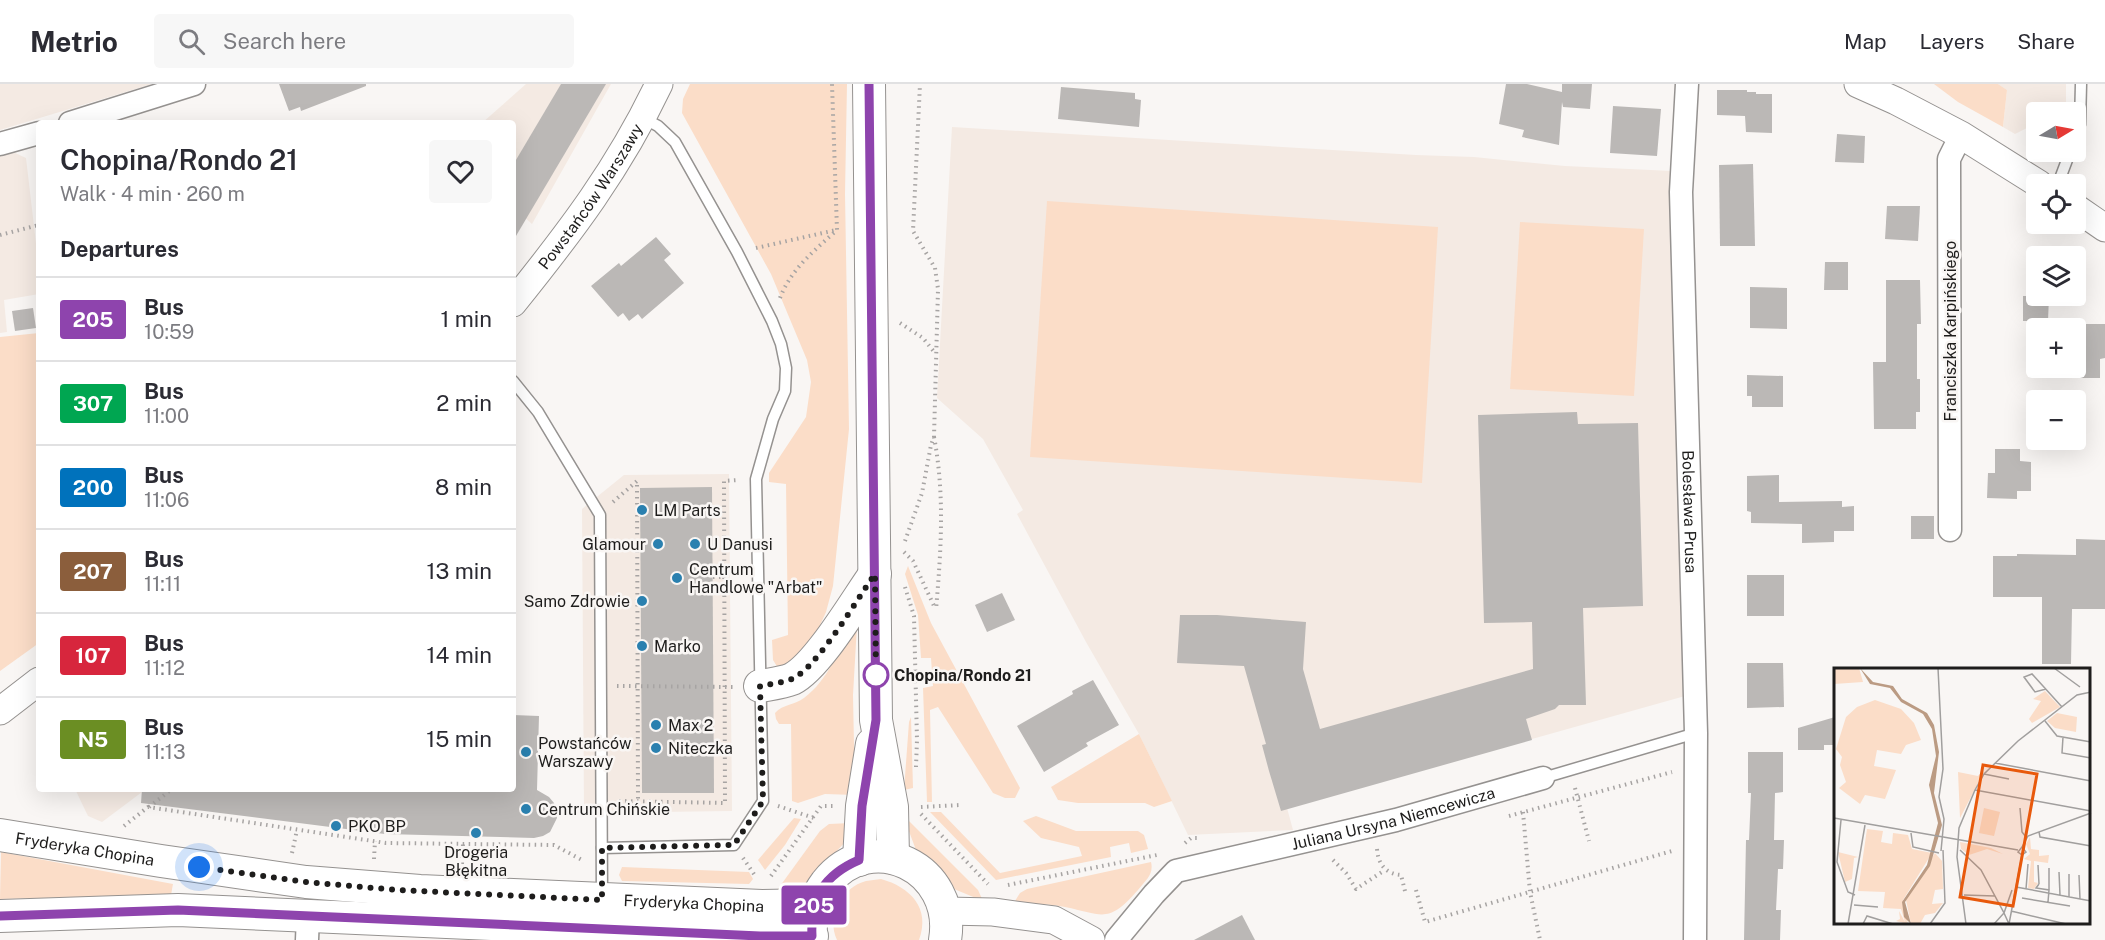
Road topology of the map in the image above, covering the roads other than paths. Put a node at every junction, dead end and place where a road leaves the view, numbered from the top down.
1 (194, 84) edge
2 (659, 84) edge
3 (869, 84) edge
4 (1687, 84) edge
5 (1858, 84) edge
6 (2081, 84) edge
7 (2081, 102) edge
8 (643, 118) junction
9 (80, 120) edge
10 (36, 134) edge
11 (1961, 135) junction
12 (0, 144) edge
13 (2026, 176) edge
14 (2086, 215) edge
15 (2105, 228) edge
16 (516, 299) edge
17 (516, 385) edge
18 (1950, 530) dead end
19 (875, 574) junction
20 (36, 683) edge
21 (760, 686) junction
22 (0, 711) edge
23 (876, 720) junction
24 (1696, 733) junction
25 (1543, 778) joint
26 (0, 835) edge
27 (602, 848) junction
28 (893, 858) junction
29 (859, 860) junction
30 (602, 900) junction
31 (814, 905) junction
32 (0, 916) edge
33 (946, 925) edge
34 (308, 928) edge
35 (812, 938) edge
36 (1089, 939) edge
37 (1047, 940) edge
38 (1116, 940) edge
39 (1695, 940) edge

1 - 9 street
2 - 8 street, Powstańców Warszawy
3 - 19 main road
4 - 24 street, Bolesława Prusa
5 - 11 street
6 - 7 lane
8 - 16 street, Powstańców Warszawy
8 - 21 lane
10 - 12 street
11 - 13 street
11 - 18 street, Franciszka Karpińskiego
14 - 15 street
17 - 27 lane
19 - 21 main road
19 - 23 main road
20 - 22 street
21 - 27 lane
23 - 28 main road
23 - 29 main road
24 - 25 lane, Juliana Ursyna Niemcewicza
24 - 39 street, Bolesława Prusa
25 - 38 street, Juliana Ursyna Niemcewicza
26 - 30 main road, Fryderyka Chopina
27 - 30 lane
28 - 29 main road
28 - 33 main road
29 - 31 main road
30 - 31 main road, Fryderyka Chopina
31 - 35 main road
32 - 34 main road, Fryderyka Chopina
33 - 36 street
34 - 35 main road, Fryderyka Chopina
36 - 37 street

